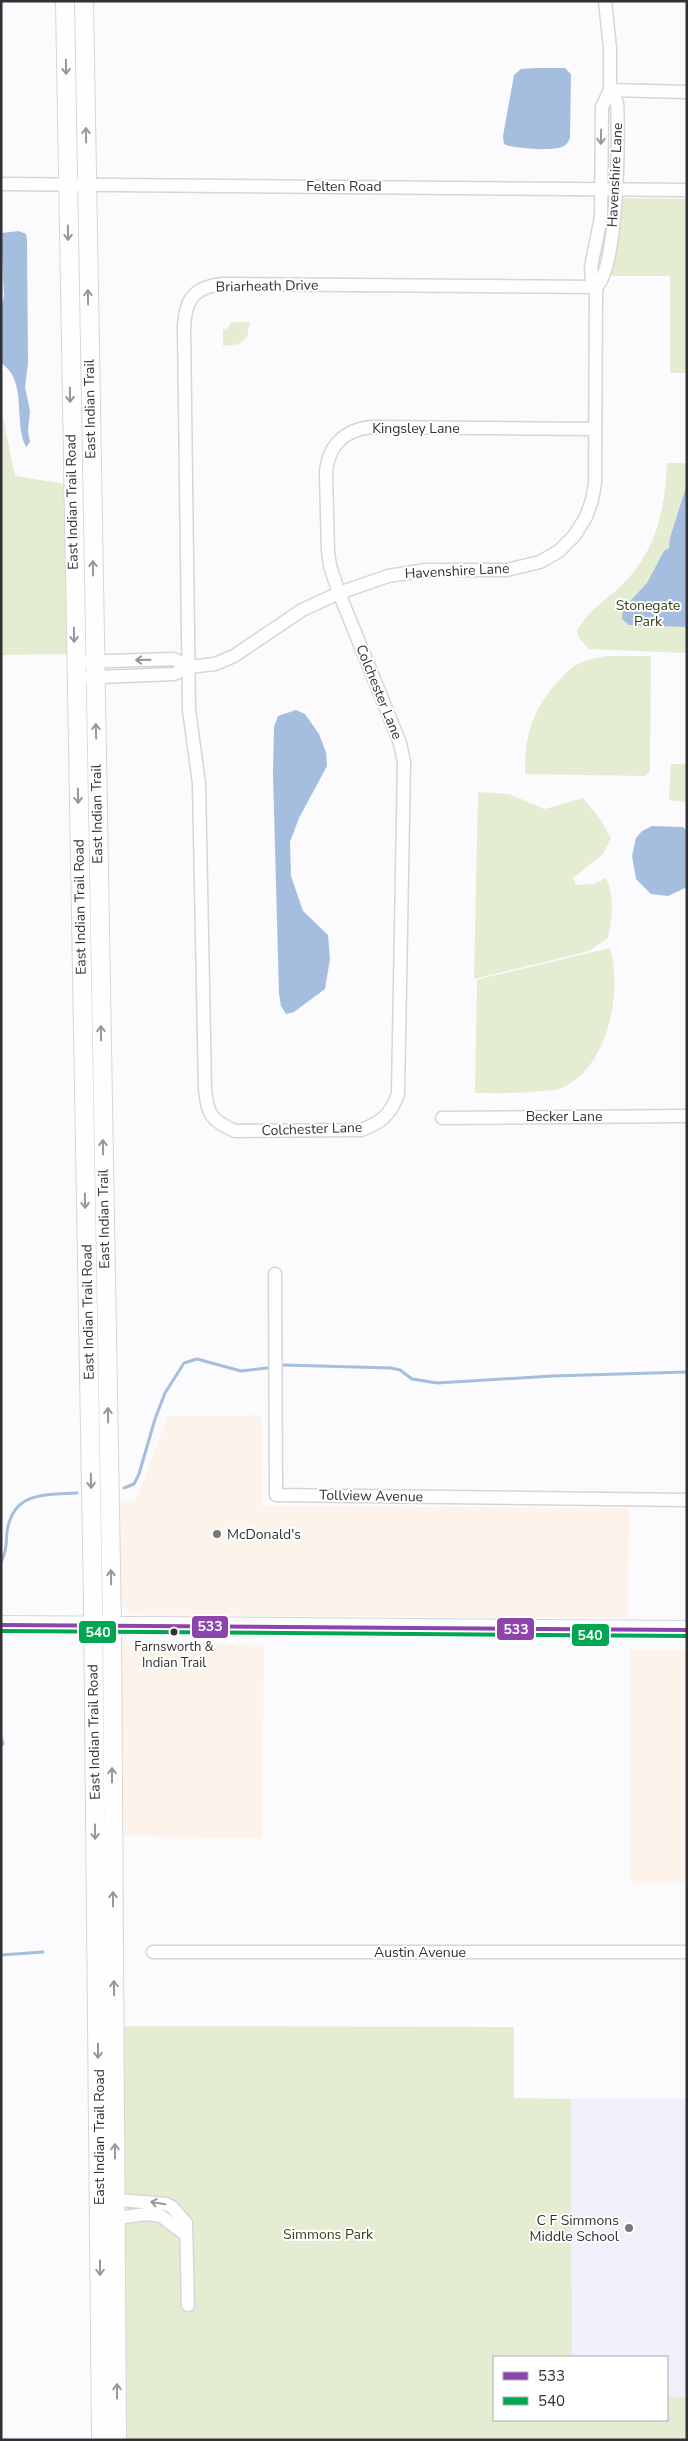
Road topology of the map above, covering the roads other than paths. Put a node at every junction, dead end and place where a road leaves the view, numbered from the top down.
1 (65, 1) edge
2 (84, 1) edge
3 (605, 1) edge
4 (610, 90) junction
5 (687, 92) edge
6 (1, 184) edge
7 (67, 184) junction
8 (86, 184) junction
9 (601, 188) junction
10 (617, 188) junction
11 (687, 190) edge
12 (596, 287) junction
13 (595, 429) junction
14 (339, 593) junction
15 (189, 667) junction
16 (95, 669) junction
17 (75, 670) junction
18 (83, 1082) junction
19 (102, 1082) junction
20 (687, 1116) edge
21 (442, 1118) dead end
22 (275, 1274) dead end
23 (687, 1500) edge
24 (1, 1625) edge
25 (93, 1626) junction
26 (112, 1626) junction
27 (687, 1630) edge
28 (153, 1952) dead end
29 (687, 1952) edge
30 (108, 2199) junction
31 (108, 2219) junction
32 (186, 2235) junction
33 (188, 2305) dead end
34 (101, 2440) edge
35 (117, 2440) edge

1 -> 7 main road
8 -> 2 main road, East Indian Trail
3 - 4 street, Havenshire Lane
4 - 5 street
4 -> 9 street, Havenshire Lane
4 - 10 street, Havenshire Lane
6 - 7 street, Felten Road
7 - 8 street, Felten Road
7 -> 17 main road, East Indian Trail Road
8 - 9 street, Felten Road
16 -> 8 main road, East Indian Trail
9 - 10 street, Felten Road
9 - 12 street, Havenshire Lane
10 - 11 street, Felten Road
10 - 12 street, Havenshire Lane
12 - 13 street, Havenshire Lane
12 - 15 street, Briarheath Drive
13 - 14 street, Havenshire Lane
13 - 14 street, Kingsley Lane
14 - 15 street, Havenshire Lane
14 - 15 street, Colchester Lane
15 - 16 street, Havenshire Lane
16 - 17 street, Havenshire Lane
19 -> 16 main road, East Indian Trail
17 -> 18 main road, East Indian Trail Road
18 - 19 main road
18 -> 25 main road, East Indian Trail Road
26 -> 19 main road, East Indian Trail
20 - 21 street, Becker Lane
22 - 23 street, Tollview Avenue
24 - 25 main road
25 - 26 main road
25 -> 30 main road, East Indian Trail Road
26 - 27 main road
30 -> 26 main road, East Indian Trail Road
28 - 29 street, Austin Avenue
30 - 31 main road, East Indian Trail Road
32 -> 30 street
31 - 32 street
31 -> 34 main road, East Indian Trail Road
35 -> 31 main road, East Indian Trail Road
32 - 33 street

